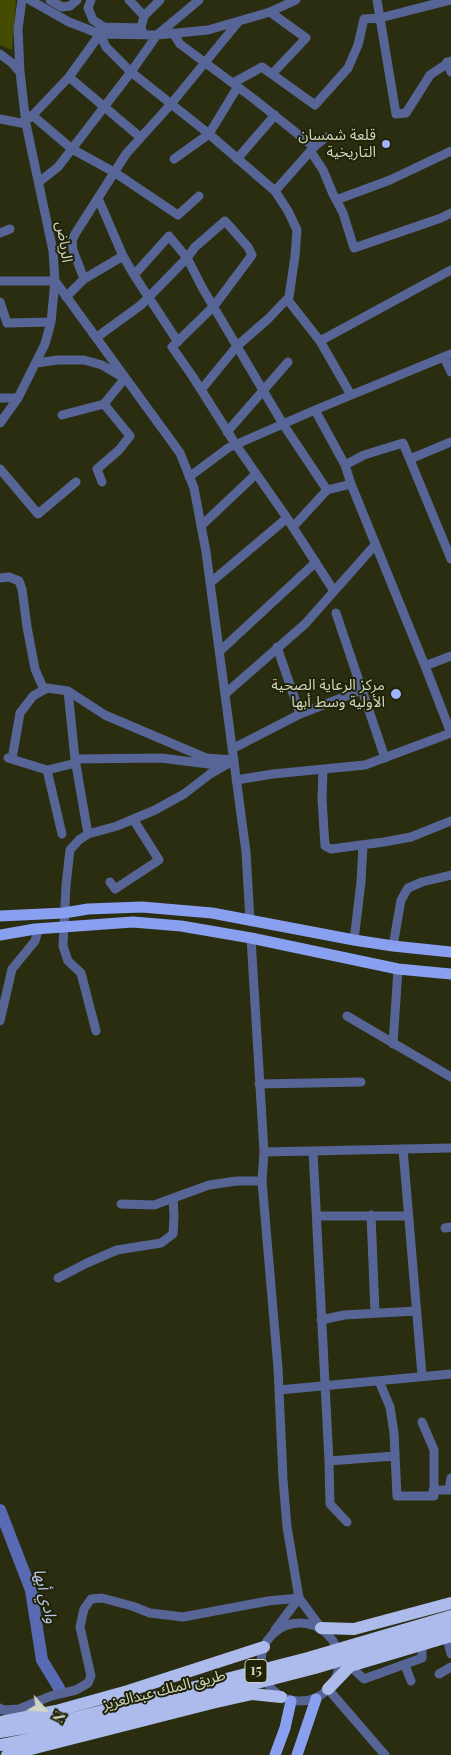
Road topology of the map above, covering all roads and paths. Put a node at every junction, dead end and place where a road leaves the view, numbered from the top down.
1 (22, 0) edge
2 (30, 0) edge
3 (50, 0) edge
4 (77, 0) edge
5 (91, 0) edge
6 (129, 0) edge
7 (160, 0) edge
8 (198, 0) edge
9 (296, 0) edge
10 (377, 0) edge
11 (450, 0) edge
12 (270, 12) junction
13 (144, 16) junction
14 (380, 18) junction
15 (240, 21) junction
16 (142, 31) junction
17 (173, 33) junction
18 (100, 34) junction
19 (157, 35) junction
20 (0, 54) edge
21 (449, 61) edge
22 (204, 63) junction
23 (20, 72) junction
24 (131, 72) junction
25 (451, 72) edge
26 (272, 74) junction
27 (69, 77) junction
28 (235, 85) junction
29 (171, 104) junction
30 (105, 106) junction
31 (32, 115) junction
32 (275, 116) junction
33 (0, 119) edge
34 (26, 124) junction
35 (209, 134) junction
36 (140, 136) junction
37 (326, 137) dead end
38 (72, 149) junction
39 (312, 150) junction
40 (451, 151) edge
41 (174, 159) dead end
42 (237, 159) junction
43 (114, 172) junction
44 (39, 182) junction
45 (276, 191) junction
46 (199, 196) dead end
47 (98, 198) junction
48 (336, 200) junction
49 (451, 213) edge
50 (10, 229) dead end
51 (0, 233) edge
52 (123, 256) junction
53 (187, 258) junction
54 (451, 271) edge
55 (134, 275) junction
56 (84, 279) junction
57 (0, 281) edge
58 (55, 281) junction
59 (66, 297) junction
60 (149, 297) junction
61 (287, 299) junction
62 (0, 302) edge
63 (214, 306) junction
64 (50, 322) junction
65 (97, 337) junction
66 (320, 341) junction
67 (178, 342) junction
68 (237, 346) junction
69 (448, 356) edge
70 (288, 362) dead end
71 (36, 363) junction
72 (451, 372) edge
73 (125, 378) junction
74 (201, 390) junction
75 (263, 390) junction
76 (351, 395) junction
77 (0, 398) edge
78 (18, 398) junction
79 (104, 404) junction
80 (314, 410) junction
81 (62, 415) dead end
82 (0, 422) edge
83 (283, 424) junction
84 (227, 432) junction
85 (451, 442) edge
86 (236, 445) junction
87 (410, 459) junction
88 (345, 465) junction
89 (0, 469) edge
90 (256, 474) junction
91 (189, 478) junction
92 (76, 482) dead end
93 (102, 482) dead end
94 (351, 484) junction
95 (327, 490) junction
96 (287, 518) junction
97 (202, 526) junction
98 (293, 527) junction
99 (375, 545) junction
100 (451, 559) edge
101 (316, 562) junction
102 (0, 578) edge
103 (210, 583) junction
104 (334, 591) junction
105 (336, 613) dead end
106 (277, 648) junction
107 (220, 652) junction
108 (451, 656) edge
109 (426, 666) junction
110 (44, 690) junction
111 (362, 690) junction
112 (68, 691) junction
113 (225, 694) junction
114 (300, 714) junction
115 (232, 749) junction
116 (385, 758) junction
117 (234, 760) junction
118 (75, 761) junction
119 (224, 766) junction
120 (46, 770) junction
121 (323, 770) junction
122 (236, 780) junction
123 (134, 819) junction
124 (451, 822) edge
125 (62, 834) dead end
126 (88, 834) junction
127 (363, 845) junction
128 (451, 875) edge
129 (110, 882) dead end
130 (64, 913) junction
131 (0, 916) edge
132 (250, 921) junction
133 (65, 927) junction
134 (35, 929) junction
135 (0, 935) edge
136 (251, 938) junction
137 (354, 940) junction
138 (393, 946) junction
139 (451, 952) edge
140 (398, 969) junction
141 (451, 974) edge
142 (347, 1016) dead end
143 (0, 1021) edge
144 (96, 1031) dead end
145 (393, 1044) junction
146 (451, 1077) edge
147 (361, 1082) dead end
148 (259, 1084) junction
149 (403, 1148) junction
150 (451, 1148) edge
151 (313, 1151) junction
152 (264, 1152) junction
153 (262, 1181) junction
154 (173, 1198) junction
155 (120, 1204) dead end
156 (371, 1215) junction
157 (317, 1216) junction
158 (408, 1216) junction
159 (58, 1278) dead end
160 (416, 1311) junction
161 (374, 1312) junction
162 (321, 1320) junction
163 (451, 1374) edge
164 (422, 1375) junction
165 (380, 1381) junction
166 (324, 1387) junction
167 (279, 1390) junction
168 (422, 1422) dead end
169 (394, 1456) junction
170 (330, 1460) junction
171 (451, 1478) edge
172 (433, 1490) junction
173 (347, 1522) dead end
174 (299, 1598) junction
175 (451, 1603) edge
176 (451, 1616) edge
177 (321, 1628) junction
178 (450, 1634) edge
179 (267, 1642) junction
180 (422, 1645) junction
181 (451, 1654) edge
182 (405, 1665) junction
183 (350, 1666) junction
184 (451, 1667) edge
185 (439, 1674) dead end
186 (411, 1681) dead end
187 (328, 1689) junction
188 (286, 1699) junction
189 (316, 1699) junction
190 (0, 1708) edge
191 (19, 1709) junction
192 (2, 1725) edge
193 (60, 1728) junction
194 (0, 1745) edge
195 (7, 1755) edge
196 (275, 1755) edge
197 (297, 1755) edge
198 (385, 1755) edge

1 - 23 street, الرياض
2 - 18 street
3 - 4 street
5 - 16 street
6 - 13 street
7 - 13 street
8 - 19 street
9 - 12 street
10 - 14 street
11 - 14 street
12 - 15 street
12 - 26 street
13 - 16 street
14 - 21 street
14 - 26 street
15 - 17 street
15 - 22 street
16 - 18 street
16 - 19 street
17 - 19 street
17 - 22 street
18 - 24 street
18 - 27 street
19 - 24 street
20 - 23 street
21 - 25 street
22 - 28 street
22 - 29 street
23 - 34 street, الرياض
24 - 29 street
24 - 30 street
26 - 28 street
27 - 30 street
27 - 31 street
28 - 32 street
28 - 35 street
29 - 35 street
29 - 36 street
30 - 36 street
30 - 38 street
31 - 34 street
31 - 38 street
32 - 39 street
32 - 42 street
33 - 34 street
34 - 44 street, الرياض
35 - 41 street
35 - 42 street
36 - 43 street
37 - 39 street
38 - 43 street
38 - 44 street
39 - 45 street
39 - 48 street
40 - 48 street
42 - 45 street
43 - 46 street
43 - 47 street
44 - 58 street, الرياض
45 - 61 street
47 - 52 street
47 - 56 street
48 - 49 street
50 - 51 street
52 - 55 street
52 - 56 street
53 - 55 street
53 - 60 street
53 - 63 street
53 - 63 street
54 - 66 street
55 - 60 street
56 - 59 street
57 - 58 street
58 - 59 street
58 - 64 street, الرياض
59 - 65 street
60 - 65 street
60 - 67 street
61 - 66 street
61 - 68 street
62 - 64 street
63 - 67 street
63 - 68 street
64 - 71 street, الرياض
65 - 73 street
66 - 76 street
67 - 74 street
68 - 74 street
68 - 75 street
69 - 72 street
69 - 76 street
70 - 75 street
71 - 73 street
71 - 78 street, الرياض
73 - 79 street
73 - 91 street
74 - 84 street
75 - 83 street
75 - 84 street
76 - 80 street
77 - 78 street
78 - 82 street, الرياض
79 - 81 street
79 - 93 street
80 - 83 street
80 - 88 street
83 - 86 street
83 - 95 street
84 - 86 street
85 - 87 street
86 - 90 street
86 - 91 street
87 - 88 street
87 - 100 street
88 - 94 street
89 - 92 street
90 - 96 street
90 - 97 street
91 - 97 street
94 - 95 street
94 - 99 street
95 - 98 street
96 - 98 street
96 - 103 street
97 - 103 street
98 - 101 street
99 - 104 street
99 - 109 street
101 - 104 street
101 - 107 street
102 - 110 street
103 - 107 street
104 - 106 street
105 - 111 street
106 - 113 street
106 - 114 street
107 - 113 street
108 - 109 street
109 - 116 street
110 - 112 street
110 - 120 street
111 - 114 street
111 - 116 street
112 - 117 street
112 - 118 street
113 - 115 street
114 - 115 street
115 - 117 street
116 - 121 street
117 - 119 street
117 - 122 street
118 - 119 street
118 - 120 street
118 - 126 street
119 - 123 street
120 - 125 street
121 - 122 street
121 - 127 street
122 - 132 street
123 - 126 street
123 - 129 street
124 - 127 street
126 - 130 street
127 - 137 street
128 - 138 street
130 - 131 main road
130 - 132 main road
130 - 133 street
132 - 137 main road
133 - 134 main road
133 - 136 main road
133 - 144 street
134 - 135 main road
134 - 143 street
136 - 140 main road
136 - 148 street
137 - 138 main road
138 - 139 main road
140 - 141 main road
140 - 145 street
142 - 145 street
145 - 146 street
147 - 148 street
148 - 152 street
149 - 150 street
149 - 151 street
149 - 158 street
151 - 152 street
151 - 157 street
152 - 153 street
153 - 154 street
153 - 167 street
154 - 155 street
154 - 159 street
156 - 157 street
156 - 158 street
156 - 161 street
157 - 162 street
158 - 160 street
160 - 161 street
160 - 164 street
161 - 162 street
162 - 166 street
163 - 164 street
164 - 165 street
165 - 166 street
165 - 169 street
166 - 167 street
166 - 170 street
167 - 174 street
168 - 172 street
169 - 170 street
169 - 172 street
170 - 173 street
171 - 172 street
174 - 177 street
174 - 179 street
174 - 191 street
175 - 177 highway
176 - 193 highway, طريق الملك عبدالعزيز / 15, bridge
177 - 179 street
177 - 187 street
178 - 180 highway
178 - 181 street
178 - 193 highway, طريق الملك عبدالعزيز / 15, bridge
179 - 188 street
179 - 192 highway
180 - 182 street
180 - 183 highway
182 - 183 street
182 - 186 street
183 - 187 highway
184 - 185 street
187 - 189 street
187 - 198 street
188 - 189 street
188 - 195 highway
188 - 196 main road
189 - 197 main road
190 - 191 street
191 - 192 street
192 - 193 highway, طريق الملك عبدالعزيز / 15
193 - 194 highway, طريق الملك عبدالعزيز / 15

